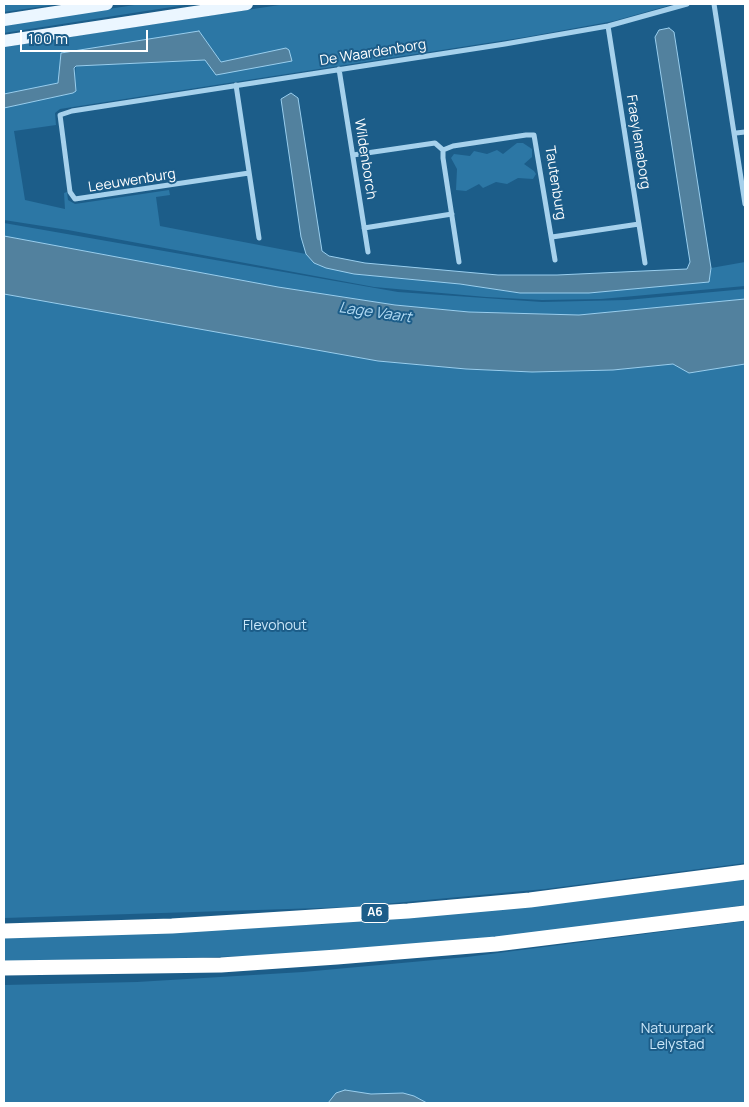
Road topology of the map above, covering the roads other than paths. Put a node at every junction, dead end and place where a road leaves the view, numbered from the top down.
1 (106, 4) edge
2 (247, 4) edge
3 (687, 4) edge
4 (714, 4) edge
5 (4, 20) edge
6 (608, 26) junction
7 (4, 41) edge
8 (340, 69) junction
9 (236, 86) junction
10 (61, 114) joint
11 (745, 132) edge
12 (736, 133) junction
13 (443, 150) junction
14 (353, 156) junction
15 (249, 174) junction
16 (745, 204) edge
17 (452, 214) junction
18 (639, 224) junction
19 (364, 228) junction
20 (552, 237) junction
21 (259, 238) dead end
22 (368, 252) dead end
23 (555, 260) dead end
24 (459, 262) dead end
25 (645, 263) dead end
26 (745, 872) edge
27 (745, 913) edge
28 (4, 931) edge
29 (4, 968) edge

1 - 5 main road
2 - 7 main road
3 - 6 street, De Waardenborg
4 - 12 street
6 - 8 street, De Waardenborg
6 - 18 street, Fraeylemaborg
8 - 9 street, De Waardenborg
8 - 14 street, Wildenborch
9 - 10 street, De Waardenborg
9 - 15 street
10 - 15 street, Leeuwenburg
11 - 12 street
12 - 16 street
13 - 14 street, Tautenburg
13 - 17 street
13 - 20 street, Tautenburg
14 - 19 street, Wildenborch
15 - 21 street
17 - 19 street
17 - 24 street
18 - 20 street, Tautenburg
18 - 25 street, Fraeylemaborg
19 - 22 street, Wildenborch
20 - 23 street, Tautenburg
26 - 28 highway, A6
27 - 29 highway

